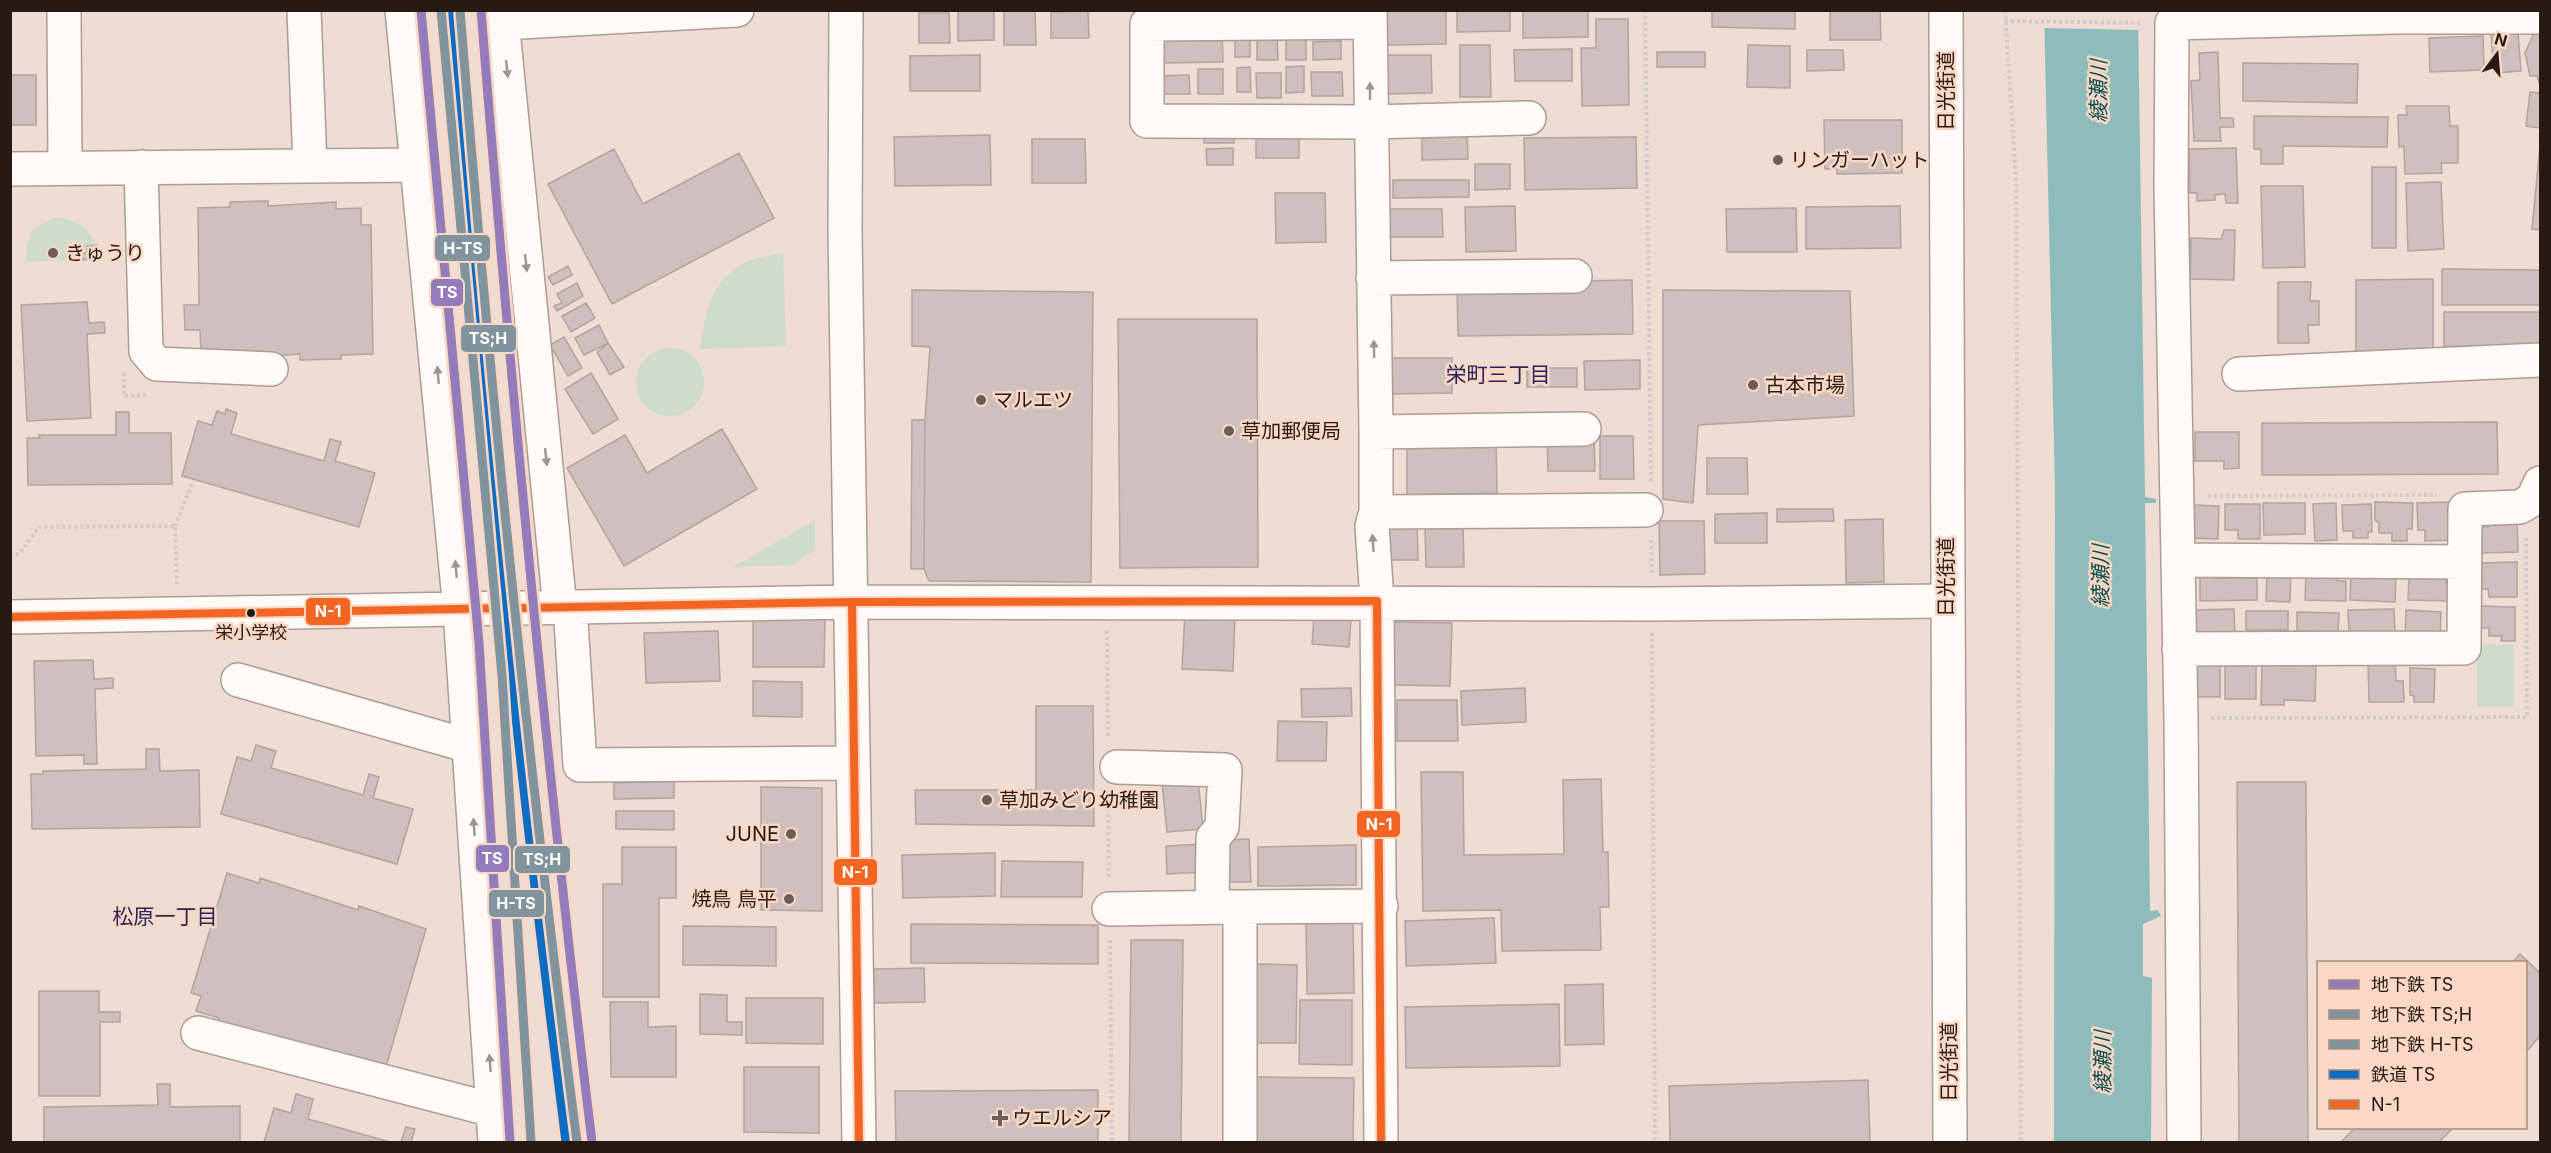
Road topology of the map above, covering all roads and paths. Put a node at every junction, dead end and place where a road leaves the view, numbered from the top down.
1 (64, 10) edge
2 (304, 10) edge
3 (402, 10) edge
4 (737, 10) edge
5 (846, 10) edge
6 (1946, 10) edge
7 (2005, 10) edge
8 (1370, 16) edge
9 (501, 17) edge
10 (2541, 17) edge
11 (2168, 19) edge
12 (2005, 21) junction
13 (1529, 118) dead end
14 (1370, 122) junction
15 (417, 165) junction
16 (310, 166) junction
17 (141, 167) junction
18 (10, 168) edge
19 (65, 168) junction
20 (1575, 276) dead end
21 (1372, 278) junction
22 (2541, 360) edge
23 (271, 369) dead end
24 (2239, 374) dead end
25 (1584, 429) dead end
26 (1376, 432) junction
27 (2541, 483) edge
28 (192, 484) dead end
29 (2447, 495) dead end
30 (2177, 496) junction
31 (1646, 510) dead end
32 (1376, 512) junction
33 (175, 526) junction
34 (10, 555) edge
35 (2178, 560) junction
36 (2464, 562) junction
37 (177, 593) dead end
38 (1377, 601) junction
39 (1946, 601) junction
40 (852, 602) junction
41 (1106, 604) junction
42 (460, 610) junction
43 (565, 614) junction
44 (10, 617) edge
45 (2180, 649) junction
46 (238, 680) dead end
47 (469, 746) junction
48 (852, 763) junction
49 (1111, 769) junction
50 (1381, 906) junction
51 (1226, 907) junction
52 (1109, 909) junction
53 (198, 1034) dead end
54 (493, 1110) junction
55 (495, 1143) edge
56 (859, 1143) edge
57 (1112, 1143) edge
58 (1240, 1143) edge
59 (1381, 1143) edge
60 (1950, 1143) edge
61 (2021, 1143) edge
62 (2184, 1143) edge

1 - 19 street
2 - 16 street
3 - 15 street
4 - 9 street
5 - 40 street
6 - 39 street, 日光街道
7 - 12 path
14 -> 8 street
8 - 14 street
9 -> 43 street
10 - 11 street
11 - 12 path
11 - 30 street
12 - 61 path
13 - 14 street
14 - 21 street
15 - 16 street
42 -> 15 street
16 - 17 street
17 - 19 street
17 - 23 street
18 - 19 street
20 - 21 street
26 -> 21 street
22 - 24 street
25 - 26 street
26 - 32 street
27 - 36 street
28 - 33 path
29 - 30 path
30 - 35 street
31 - 32 street
38 -> 32 street
33 - 34 path
33 - 37 path
35 - 36 street
35 - 45 street
36 - 45 street
38 - 39 street
38 - 41 street
38 - 50 street
39 - 60 street, 日光街道
40 - 41 street
40 - 43 street
40 - 48 street
41 - 49 path
42 - 43 street
42 - 44 street
42 - 47 street
43 - 48 street
45 - 62 street
46 - 47 street
54 -> 47 street
48 - 56 street
49 - 51 street
49 - 52 path
50 - 51 street
50 - 59 street
51 - 52 street
51 - 58 street
52 - 57 path
53 - 54 street
54 - 55 street

